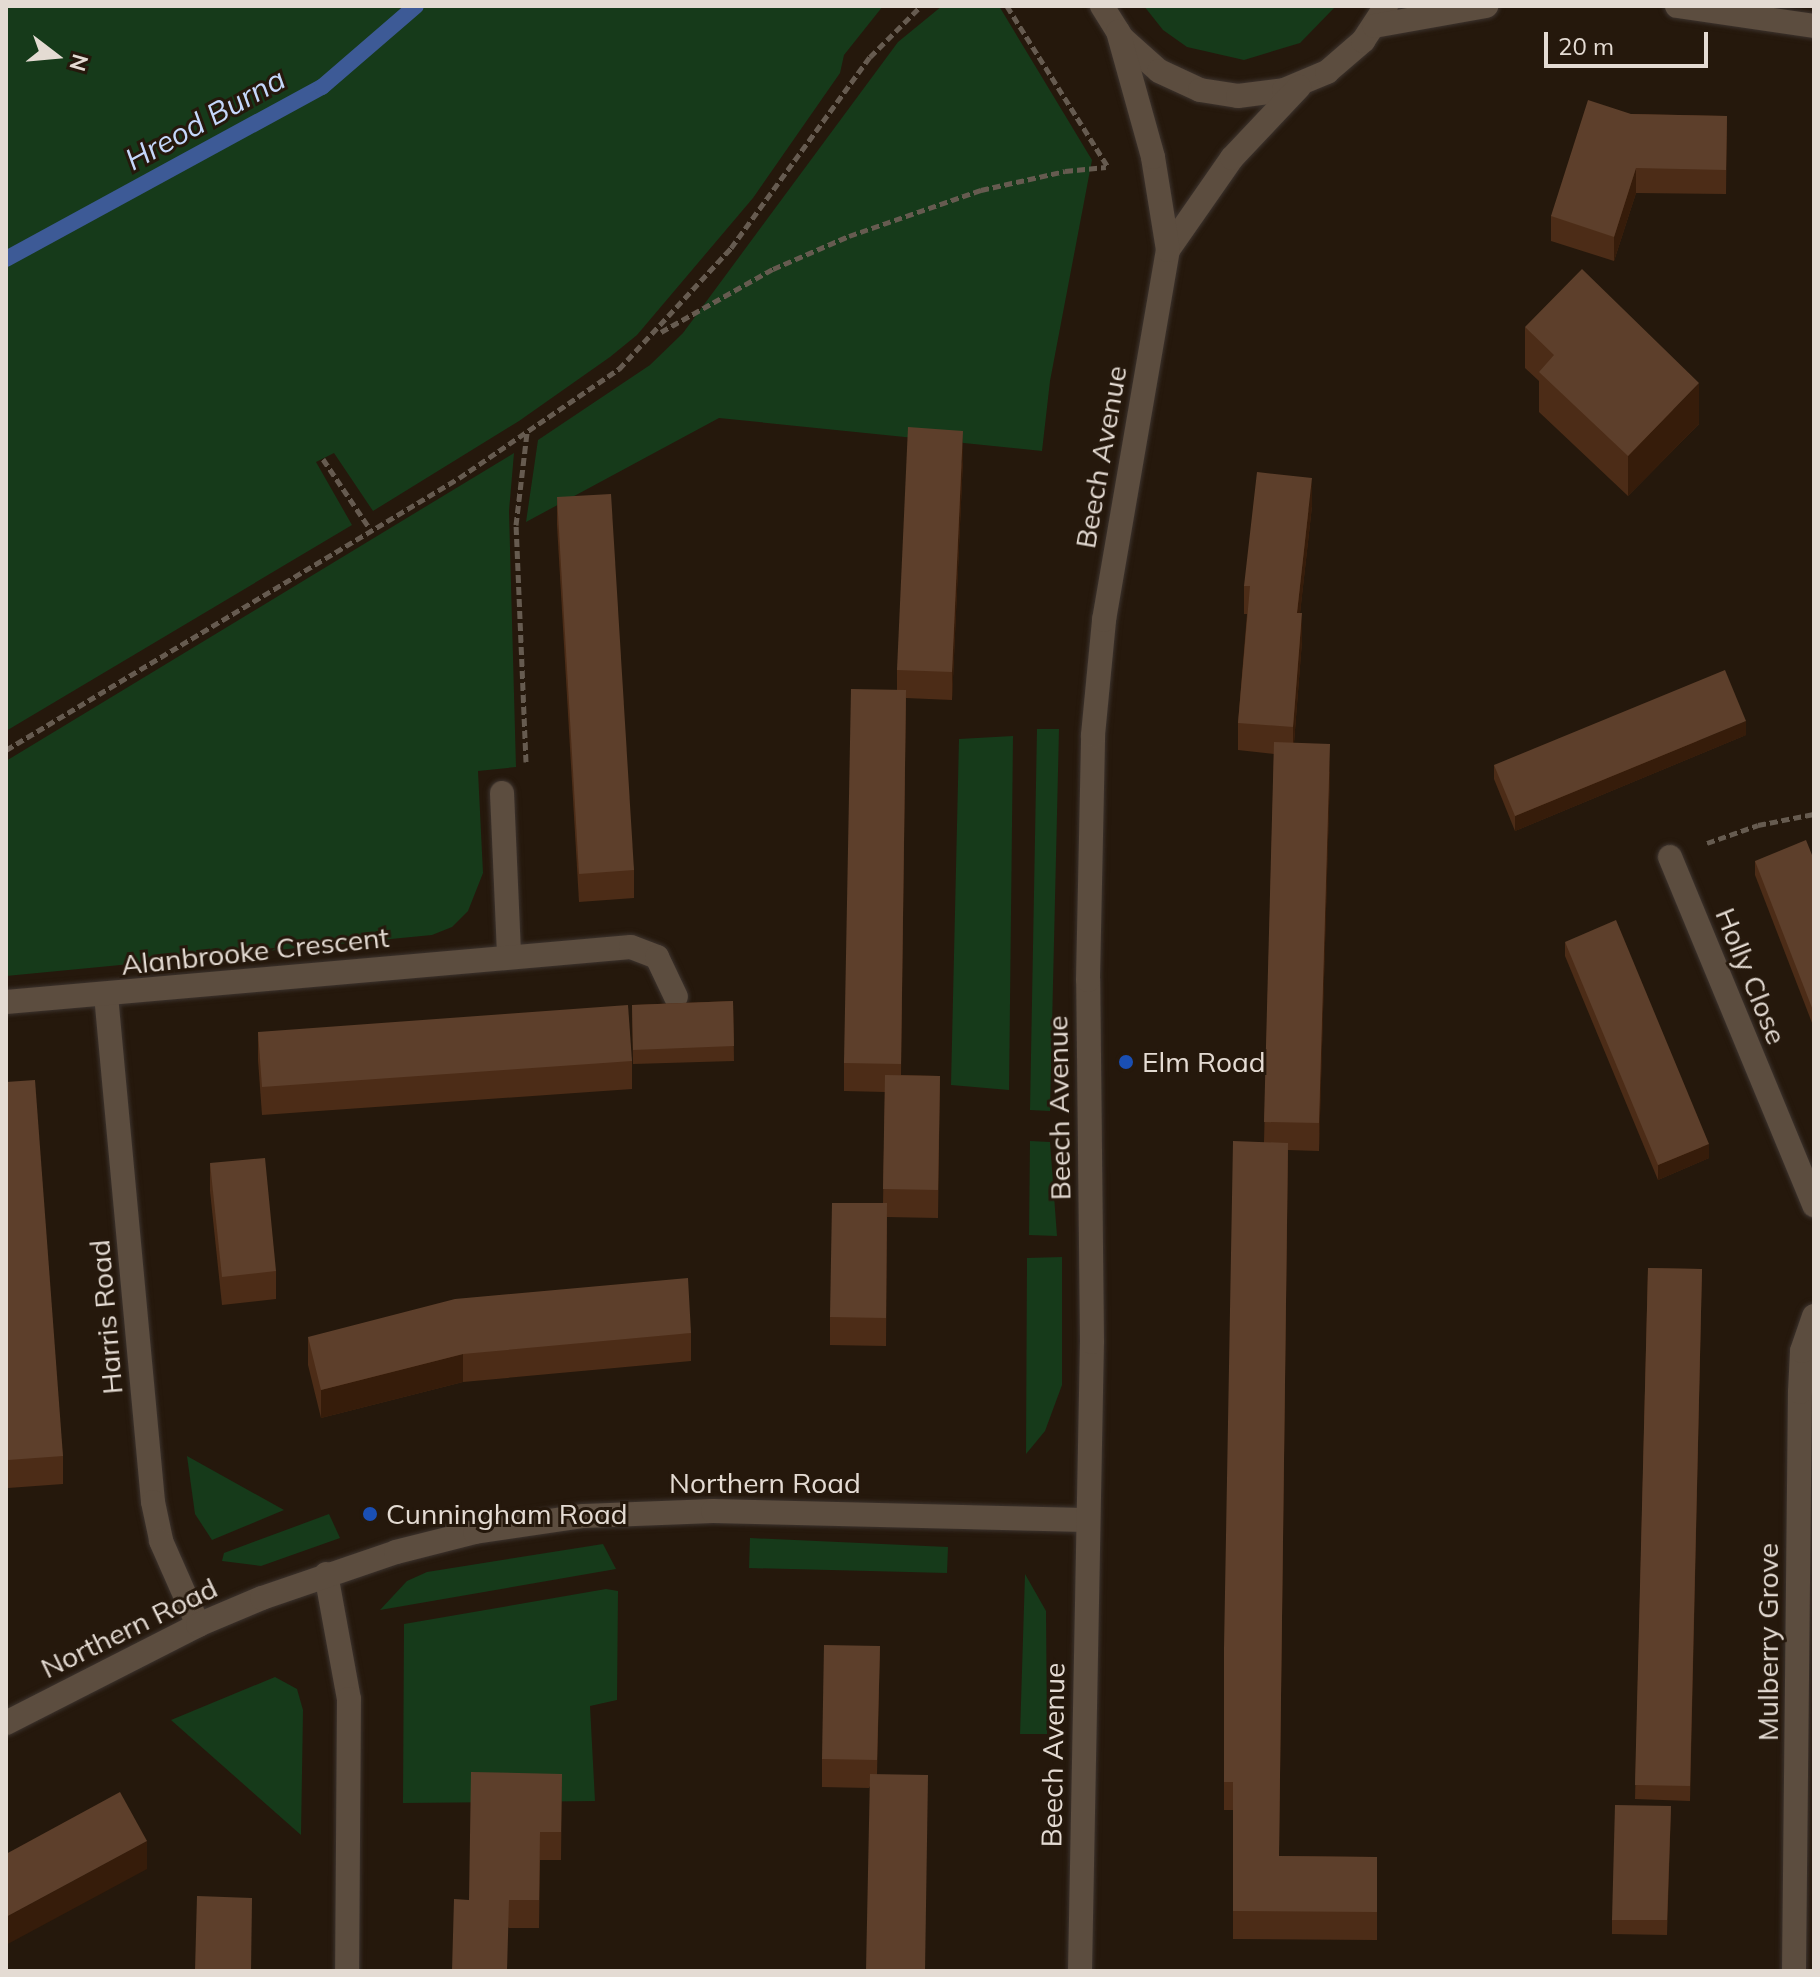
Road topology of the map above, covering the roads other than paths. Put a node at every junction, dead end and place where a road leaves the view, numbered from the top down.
1 (1486, 6) edge
2 (1677, 6) edge
3 (1102, 7) edge
4 (1380, 16) edge
5 (1814, 26) edge
6 (1118, 32) junction
7 (1301, 84) junction
8 (1168, 250) junction
9 (502, 793) road end
10 (1670, 857) road end
11 (509, 954) junction
12 (106, 995) junction
13 (676, 997) dead end
14 (6, 1002) edge
15 (1814, 1205) edge
16 (1814, 1316) edge
17 (1085, 1520) junction
18 (326, 1574) junction
19 (198, 1625) junction
20 (6, 1723) edge
21 (347, 1971) edge
22 (1080, 1971) edge
23 (1794, 1971) edge

1 - 4 street
2 - 5 street
3 - 6 street
4 - 7 street
6 - 7 street
6 - 8 street, Beech Avenue
7 - 8 street, Beech Avenue
8 - 17 street, Beech Avenue
9 - 11 street
10 - 15 street, Holly Close
11 - 12 street, Alanbrooke Crescent
11 - 13 street, Alanbrooke Crescent
12 - 14 street, Alanbrooke Crescent
12 - 19 street, Harris Road
16 - 23 street, Mulberry Grove
17 - 18 street, Northern Road
17 - 22 street, Beech Avenue
18 - 19 street, Northern Road
18 - 21 street
19 - 20 street, Northern Road

